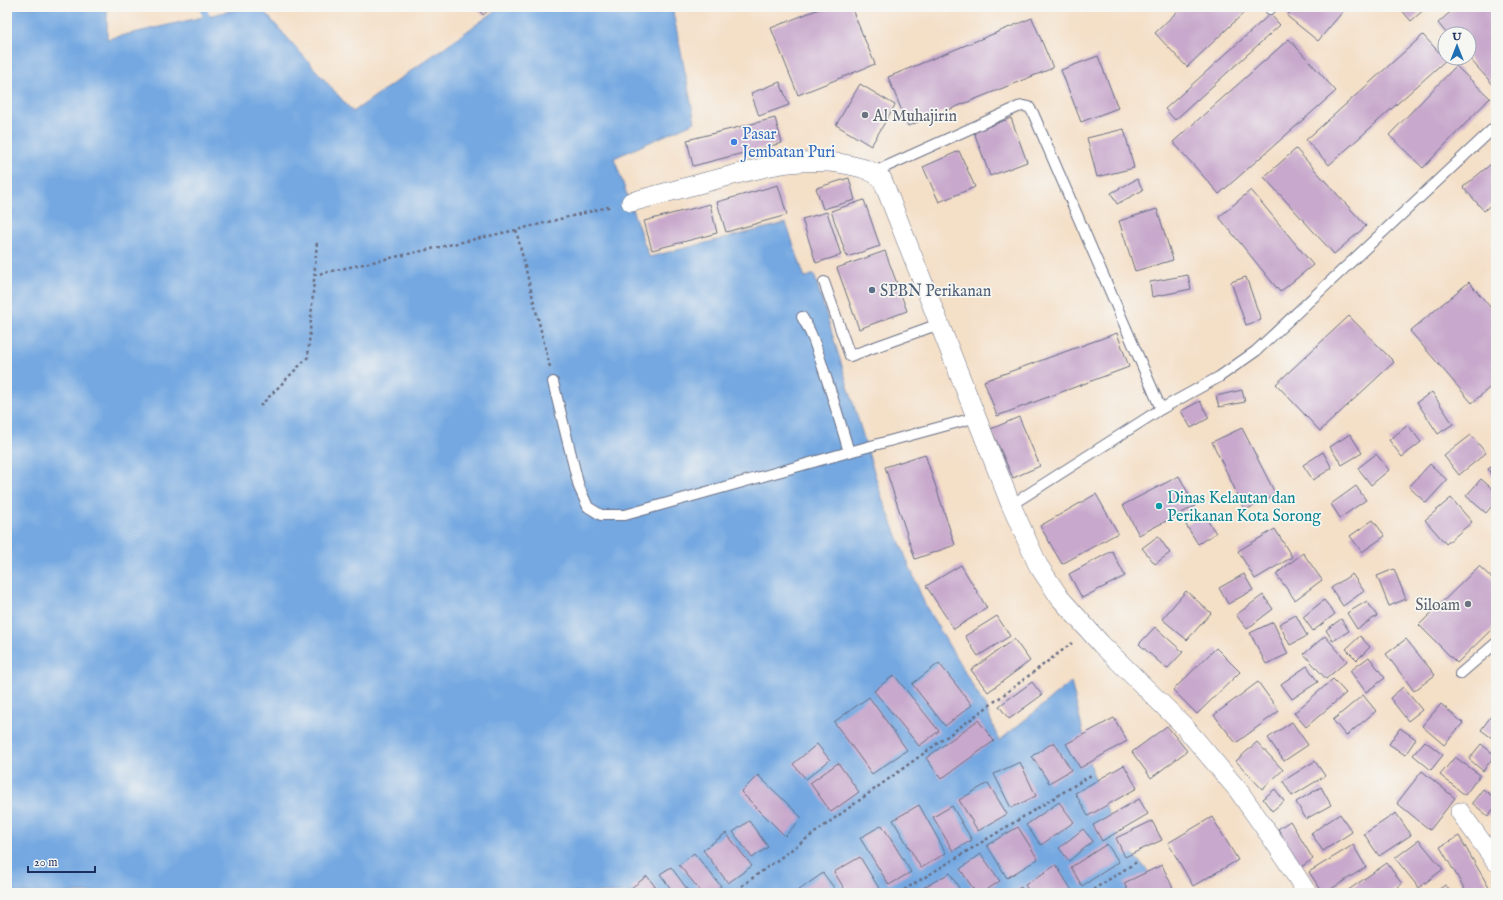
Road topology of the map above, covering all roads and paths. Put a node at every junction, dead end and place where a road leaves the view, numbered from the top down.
1 (1496, 126) edge
2 (874, 172) junction
3 (631, 202) joint
4 (516, 230) junction
5 (317, 241) dead end
6 (314, 275) junction
7 (824, 282) dead end
8 (802, 317) dead end
9 (939, 324) junction
10 (553, 382) joint
11 (260, 406) dead end
12 (1161, 409) junction
13 (977, 417) junction
14 (849, 452) junction
15 (1011, 505) junction
16 (1088, 630) junction
17 (1496, 643) edge
18 (1460, 674) dead end
19 (1094, 774) dead end
20 (1460, 812) dead end
21 (1138, 861) dead end
22 (1496, 862) edge
23 (732, 893) edge
24 (899, 893) edge
25 (1088, 893) edge
26 (1307, 893) edge

1 - 12 lane
2 - 3 street
2 - 9 street
2 - 12 lane
3 - 4 path
4 - 6 path
4 - 10 path
5 - 6 path
6 - 11 path
7 - 9 lane
8 - 14 lane
9 - 13 street
10 - 14 lane
12 - 15 lane
13 - 14 lane
13 - 15 street
15 - 16 street
16 - 23 path
16 - 26 street
17 - 18 lane
19 - 24 path
20 - 22 street
21 - 25 path

